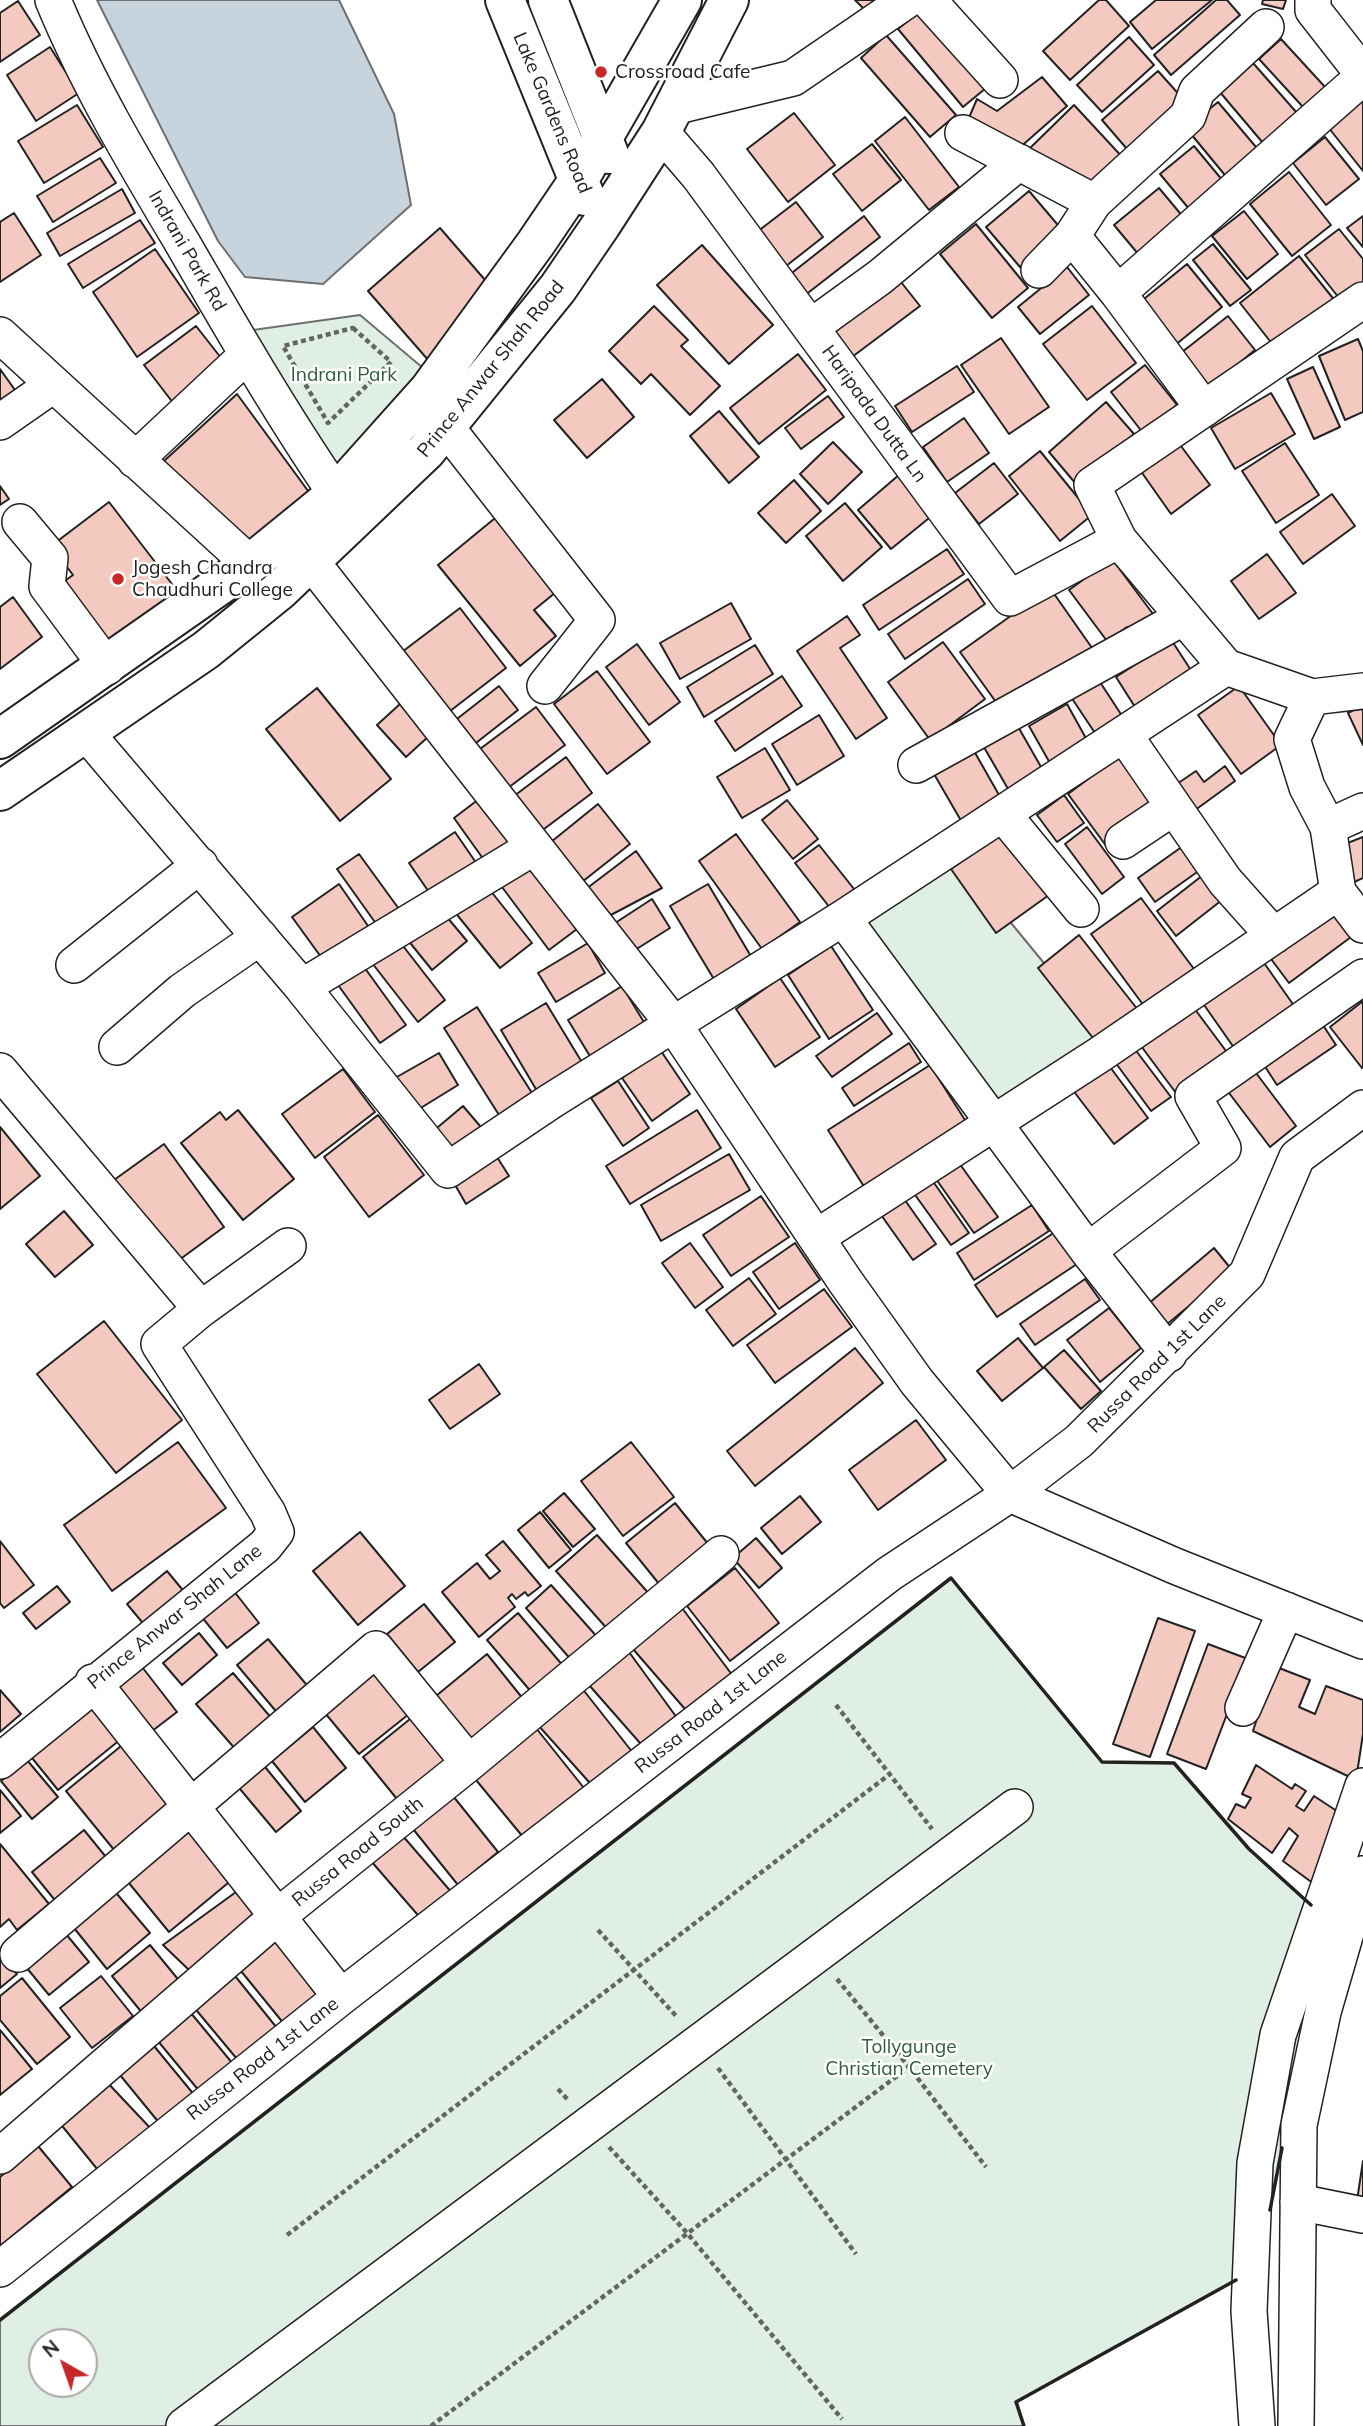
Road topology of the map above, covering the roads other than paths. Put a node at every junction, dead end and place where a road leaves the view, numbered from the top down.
1 (53, 0) edge
2 (505, 0) edge
3 (548, 0) edge
4 (682, 0) edge
5 (729, 0) edge
6 (907, 0) edge
7 (928, 0) edge
8 (1313, 0) edge
9 (1266, 27) dead end
10 (1363, 75) edge
11 (1000, 80) dead end
12 (667, 120) junction
13 (963, 133) dead end
14 (602, 139) junction
15 (1019, 162) junction
16 (578, 181) junction
17 (626, 188) junction
18 (1094, 202) junction
19 (601, 225) junction
20 (1072, 236) junction
21 (1039, 270) dead end
22 (1118, 293) junction
23 (1363, 300) edge
24 (811, 327) junction
25 (0, 335) edge
26 (247, 355) junction
27 (53, 385) junction
28 (1204, 409) junction
29 (0, 422) edge
30 (446, 427) junction
31 (135, 460) junction
32 (336, 494) junction
33 (20, 522) dead end
34 (1119, 540) junction
35 (310, 560) junction
36 (250, 564) junction
37 (1184, 617) junction
38 (107, 667) junction
39 (1226, 667) junction
40 (545, 685) dead end
41 (1363, 691) edge
42 (1312, 697) junction
43 (87, 734) junction
44 (1125, 736) junction
45 (0, 739) edge
46 (916, 765) dead end
47 (0, 791) edge
48 (1174, 807) junction
49 (1363, 811) edge
50 (1003, 814) junction
51 (1328, 827) junction
52 (1123, 841) dead end
53 (534, 847) junction
54 (200, 865) junction
55 (1338, 892) junction
56 (1081, 909) dead end
57 (843, 918) junction
58 (1363, 925) edge
59 (1274, 936) junction
60 (260, 937) junction
61 (74, 965) dead end
62 (1363, 977) edge
63 (302, 987) junction
64 (674, 1025) junction
65 (117, 1047) dead end
66 (0, 1071) edge
67 (1363, 1108) edge
68 (994, 1124) junction
69 (817, 1237) junction
70 (288, 1246) dead end
71 (1088, 1251) junction
72 (201, 1309) junction
73 (1169, 1354) junction
74 (1010, 1494) junction
75 (720, 1553) dead end
76 (1286, 1610) junction
77 (1363, 1642) edge
78 (93, 1682) junction
79 (1243, 1708) dead end
80 (0, 1760) edge
81 (469, 1763) junction
82 (1363, 1786) edge
83 (192, 1805) junction
84 (1015, 1807) dead end
85 (1363, 1874) edge
86 (278, 1916) junction
87 (18, 1954) dead end
88 (341, 1997) junction
89 (0, 2156) edge
90 (1298, 2202) junction
91 (1363, 2215) edge
92 (0, 2269) edge
93 (184, 2426) edge
94 (1257, 2426) edge
95 (1296, 2426) edge

1 - 26 street, Indrani Park Rd
2 - 16 main road, Lake Gardens Road
3 - 14 main road, Lake Gardens Road
4 - 14 main road, Prince Anwar Shah Road
5 - 12 main road, Prince Anwar Shah Road
6 - 12 street
7 - 11 street
8 - 10 street
9 - 18 street
10 - 22 street
12 - 17 main road, Prince Anwar Shah Road
12 - 24 street, Haripada Dutta Ln
13 - 15 street
14 - 16 main road, Prince Anwar Shah Road
14 - 17 main road, Lake Gardens Road
15 - 18 street
15 - 24 street
16 - 19 main road, Lake Gardens Road
16 - 32 main road, Prince Anwar Shah Road
17 - 19 main road, Prince Anwar Shah Road
18 - 20 street
19 - 30 main road, Prince Anwar Shah Road
20 - 21 street
20 - 22 street
22 - 28 street
23 - 28 street
24 - 34 street, Haripada Dutta Ln
25 - 27 street
26 - 31 street
26 - 32 street, Indrani Park Rd
27 - 29 street
27 - 31 street
28 - 34 street
30 - 35 main road, Prince Anwar Shah Road
30 - 40 street
31 - 36 street
32 - 36 main road, Prince Anwar Shah Road
33 - 38 street
34 - 37 street
35 - 43 main road, Prince Anwar Shah Road
35 - 53 street
36 - 38 main road, Prince Anwar Shah Road
37 - 39 street
37 - 46 street
38 - 45 main road, Prince Anwar Shah Road
39 - 42 street
39 - 44 street
41 - 42 street
42 - 51 street
43 - 47 main road, Prince Anwar Shah Road
43 - 54 street
44 - 48 street
44 - 50 street
48 - 52 street
48 - 59 street
49 - 51 street
50 - 56 street
50 - 57 street
51 - 55 street
53 - 63 street
53 - 64 street
54 - 60 street
54 - 61 street
55 - 58 street
55 - 59 street
57 - 64 street
57 - 68 street
59 - 68 street
60 - 63 street
60 - 65 street
62 - 71 street
63 - 64 street
64 - 69 street
66 - 72 street
67 - 73 street, Russa Road 1st Lane
68 - 69 street
68 - 71 street
69 - 74 street
70 - 72 street
71 - 73 street
72 - 78 street, Prince Anwar Shah Lane
73 - 74 street, Russa Road 1st Lane
74 - 76 street
74 - 88 street, Russa Road 1st Lane
75 - 81 street, Russa Road South
76 - 77 street
76 - 79 street
78 - 80 street, Prince Anwar Shah Lane
78 - 83 street
81 - 83 street
81 - 86 street, Russa Road South
82 - 94 street
83 - 86 street
83 - 87 street
84 - 93 street
85 - 90 street
86 - 88 street
86 - 89 street, Russa Road South
88 - 92 street, Russa Road 1st Lane
90 - 91 street
90 - 95 street

